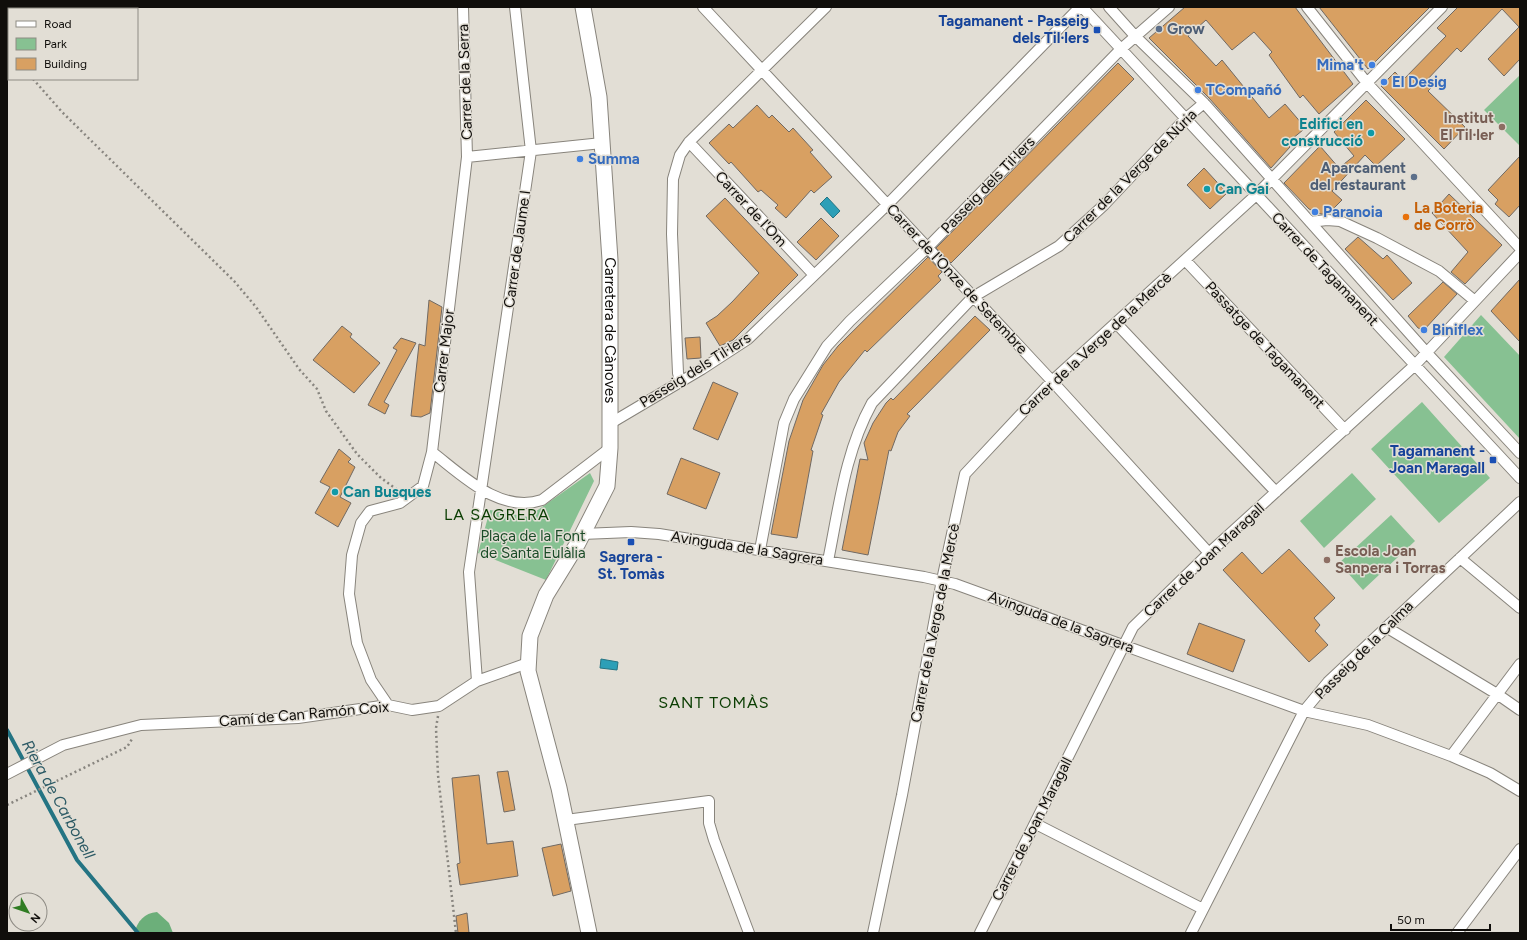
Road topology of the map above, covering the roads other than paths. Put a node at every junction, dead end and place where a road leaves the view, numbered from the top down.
1 (463, 7) edge
2 (515, 7) edge
3 (583, 7) edge
4 (703, 7) edge
5 (826, 7) edge
6 (1081, 7) edge
7 (1109, 7) edge
8 (1169, 7) edge
9 (1307, 7) edge
10 (1442, 7) edge
11 (1135, 36) junction
12 (1121, 48) junction
13 (762, 70) junction
14 (1367, 83) junction
15 (1204, 102) junction
16 (1185, 119) junction
17 (689, 142) junction
18 (602, 143) junction
19 (531, 150) junction
20 (467, 157) junction
21 (1272, 179) junction
22 (1255, 196) junction
23 (887, 205) junction
24 (1310, 222) junction
25 (927, 248) junction
26 (1520, 248) edge
27 (1520, 253) edge
28 (1185, 260) junction
29 (814, 276) junction
30 (973, 297) junction
31 (1476, 301) junction
32 (1116, 323) junction
33 (1427, 353) junction
34 (1415, 365) junction
35 (680, 381) junction
36 (1052, 381) junction
37 (611, 422) junction
38 (1345, 430) junction
39 (610, 448) junction
40 (432, 452) junction
41 (1520, 453) edge
42 (1520, 478) edge
43 (482, 491) junction
44 (1276, 492) junction
45 (1520, 502) edge
46 (582, 534) junction
47 (760, 550) junction
48 (1209, 553) junction
49 (1460, 558) junction
50 (828, 561) junction
51 (942, 580) junction
52 (1520, 608) edge
53 (1386, 627) junction
54 (1123, 644) junction
55 (528, 663) junction
56 (1520, 664) edge
57 (477, 681) junction
58 (1498, 694) junction
59 (388, 705) junction
60 (1520, 710) edge
61 (1304, 712) junction
62 (1451, 756) junction
63 (7, 774) edge
64 (1520, 791) edge
65 (566, 820) junction
66 (1036, 824) junction
67 (1520, 849) edge
68 (1203, 909) junction
69 (589, 933) edge
70 (749, 933) edge
71 (873, 933) edge
72 (980, 933) edge
73 (1191, 933) edge
74 (1457, 933) edge

1 - 20 street, Carrer de la Serra
2 - 19 street, Carrer de Jaume I
3 - 18 street, Carretera de Cànoves
4 - 13 street, Carrer de l'Onze de Setembre
5 - 13 street
6 - 12 street, Carrer de Tagamanent
6 - 23 street, Passeig dels Til·lers
7 - 11 street, Carrer de Tagamanent
8 - 11 street, Passeig dels Til·lers
9 - 14 street
10 - 14 street, Carrer de la Verge de la Mercè
11 - 12 street, Passeig dels Til·lers
11 - 15 street, Carrer de Tagamanent
12 - 16 street, Carrer de Tagamanent
12 - 25 street, Passeig dels Til·lers
13 - 17 street
13 - 23 street, Carrer de l'Onze de Setembre
14 - 21 street, Carrer de la Verge de la Mercè
14 - 26 street
15 - 16 street, Carrer de la Verge de Núria
15 - 21 street, Carrer de Tagamanent
16 - 22 street, Carrer de Tagamanent
16 - 30 street, Carrer de la Verge de Núria
17 - 29 street, Carrer de l'Om
17 - 35 street
18 - 19 street
18 - 37 street, Carretera de Cànoves
19 - 20 street
19 - 43 street, Carrer de Jaume I
20 - 40 street, Carrer Major
21 - 22 street, Carrer de la Verge de la Mercè
21 - 24 street, Carrer de Tagamanent
22 - 28 street, Carrer de la Verge de la Mercè
22 - 34 street, Carrer de Tagamanent
23 - 25 street, Carrer de l'Onze de Setembre
23 - 29 street, Passeig dels Til·lers
24 - 31 street
24 - 33 street, Carrer de Tagamanent
25 - 30 street, Carrer de l'Onze de Setembre
25 - 47 street, Passeig dels Til·lers
27 - 31 street, Carrer de Joan Maragall
28 - 32 street, Carrer de la Verge de la Mercè
28 - 38 street, Passatge de Tagamanent
29 - 35 street, Passeig dels Til·lers
30 - 36 street, Carrer de l'Onze de Setembre
30 - 50 street, Carrer de la Verge de Núria
31 - 33 street, Carrer de Joan Maragall
32 - 36 street, Carrer de la Verge de la Mercè
32 - 44 street
33 - 34 street, Carrer de Joan Maragall
33 - 41 street, Carrer de Tagamanent
34 - 38 street, Carrer de Joan Maragall
34 - 42 street, Carrer de Tagamanent
35 - 37 street, Passeig dels Til·lers
36 - 48 street, Carrer de l'Onze de Setembre
36 - 51 street, Carrer de la Verge de la Mercè
37 - 39 street, Carretera de Cànoves
38 - 44 street, Carrer de Joan Maragall
39 - 43 street
39 - 46 street, Carretera de Cànoves
40 - 43 street
40 - 59 street, Carrer Major
43 - 57 street, Carrer de Jaume I
44 - 48 street, Carrer de Joan Maragall
45 - 49 street, Passeig de la Calma
46 - 47 street, Avinguda de la Sagrera
46 - 55 street, Carretera de Cànoves
47 - 50 street, Avinguda de la Sagrera
48 - 54 street, Carrer de Joan Maragall
49 - 52 street
49 - 53 street, Passeig de la Calma
50 - 51 street, Avinguda de la Sagrera
51 - 54 street, Avinguda de la Sagrera
51 - 71 street, Carrer de la Verge de la Mercè
53 - 58 street
53 - 61 street, Passeig de la Calma
54 - 61 street, Avinguda de la Sagrera
54 - 66 street, Carrer de Joan Maragall
55 - 57 street, Camí de Can Ramón Coix
55 - 65 street, Carretera de Cànoves
56 - 58 street
57 - 59 street, Camí de Can Ramón Coix
58 - 60 street
58 - 62 street
59 - 63 street, Camí de Can Ramón Coix
61 - 62 street, Avinguda de la Sagrera
61 - 68 street, Passeig de la Calma
62 - 64 street, Avinguda de la Sagrera
65 - 69 street, Carretera de Cànoves
65 - 70 street
66 - 68 street
66 - 72 street, Carrer de Joan Maragall
67 - 74 street
68 - 73 street, Passeig de la Calma

